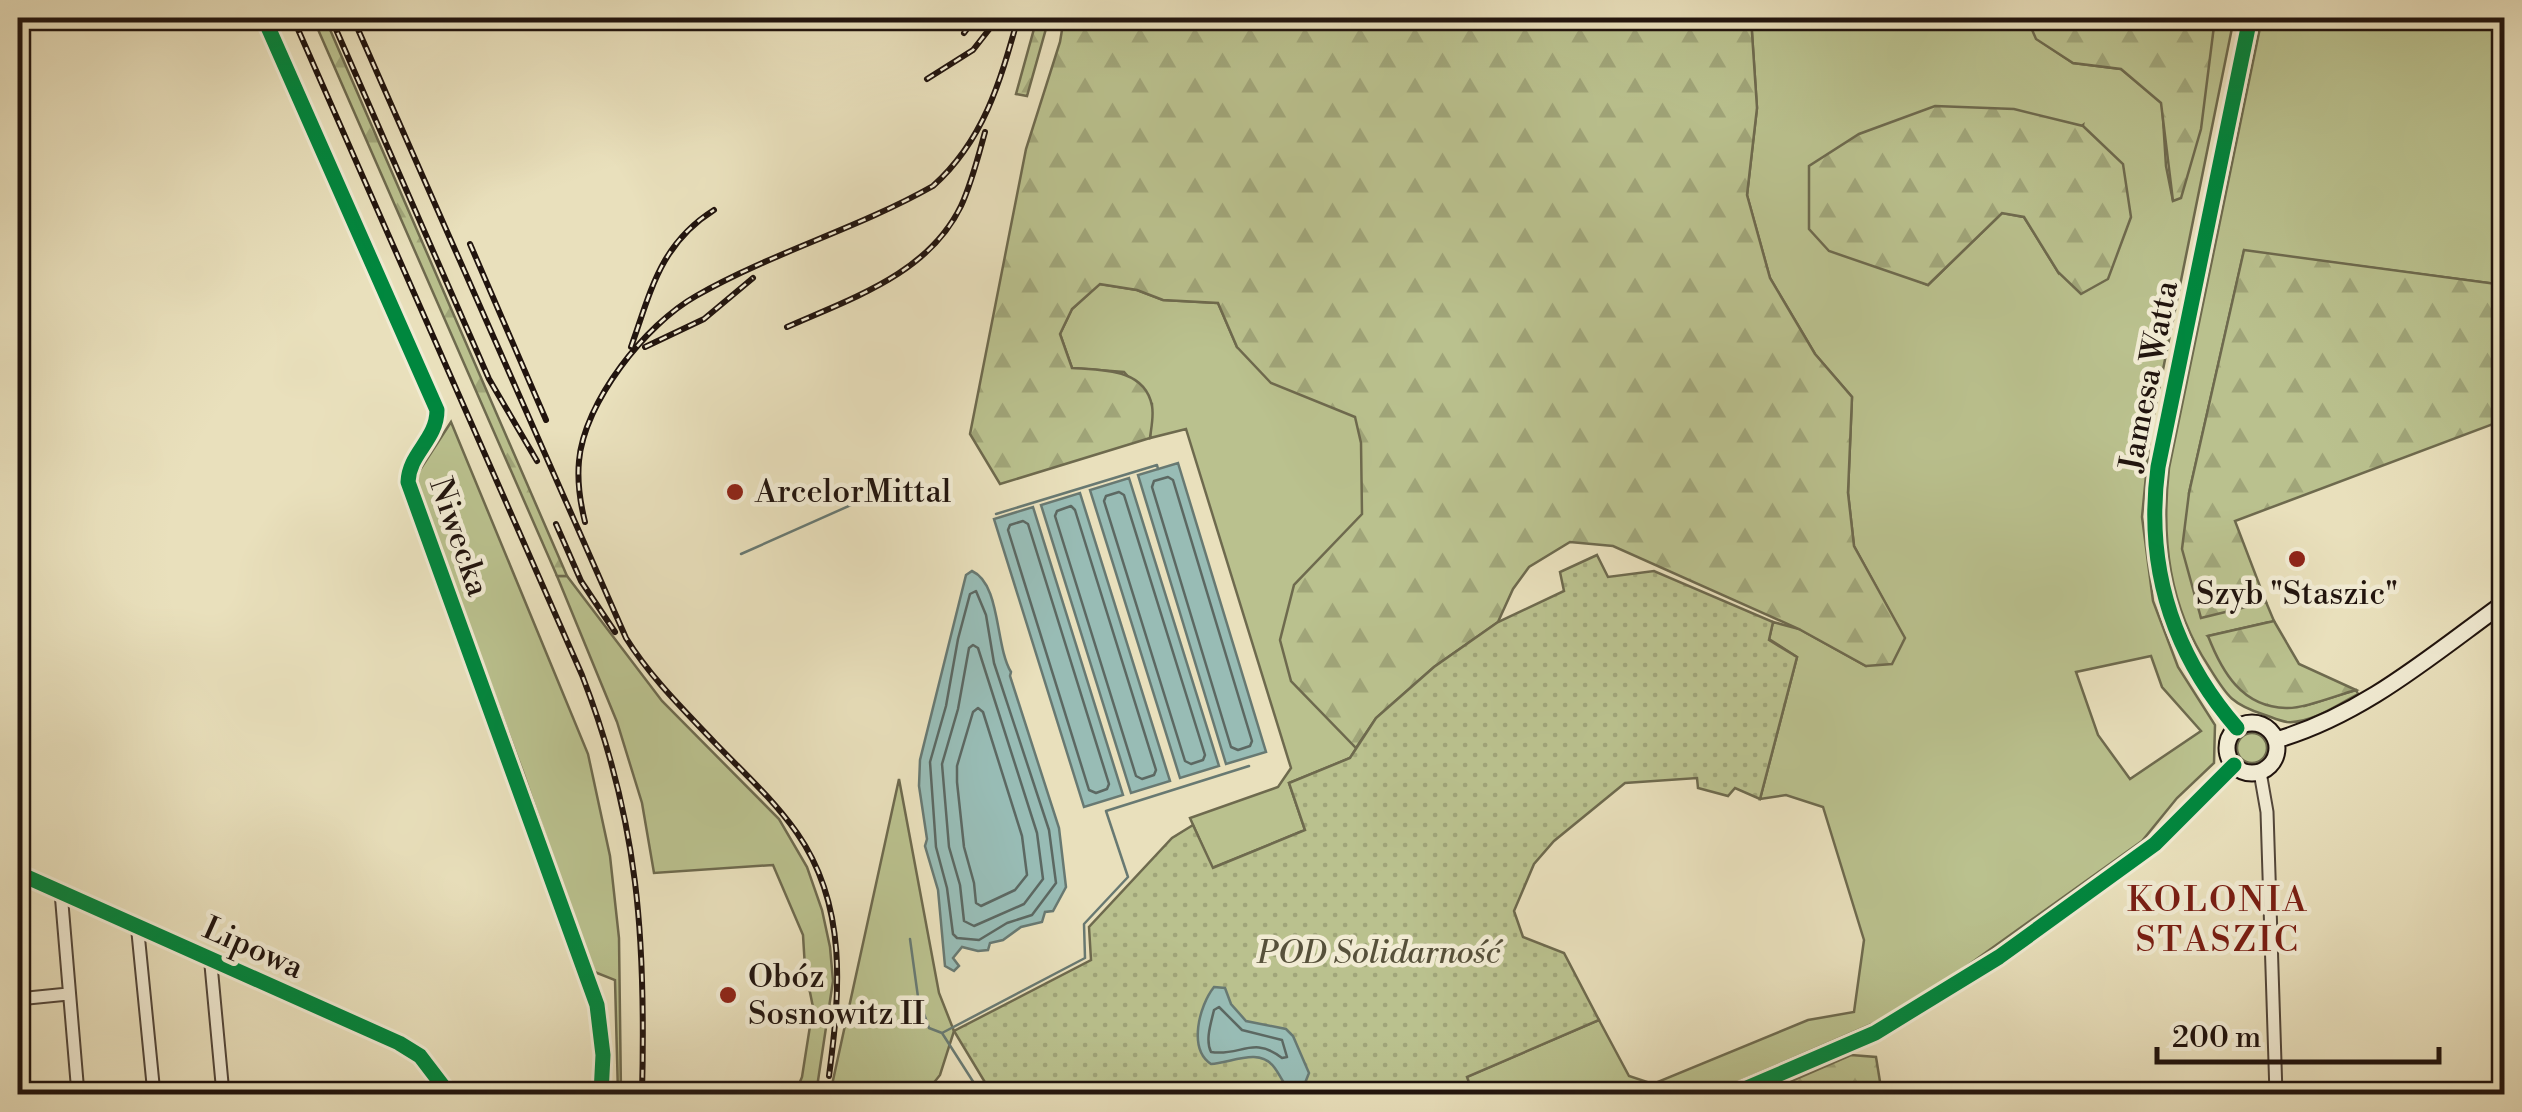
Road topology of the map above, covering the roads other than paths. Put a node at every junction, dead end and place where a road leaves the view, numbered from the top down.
1 (264, 18) edge
2 (2250, 18) edge
3 (2504, 603) edge
4 (2237, 728) junction
5 (2276, 740) junction
6 (2234, 765) junction
7 (2260, 772) junction
8 (18, 873) edge
9 (61, 892) junction
10 (140, 928) junction
11 (213, 960) junction
12 (68, 994) junction
13 (18, 999) edge
14 (78, 1094) edge
15 (154, 1094) edge
16 (223, 1094) edge
17 (450, 1094) edge
18 (601, 1094) edge
19 (1733, 1094) edge
20 (2276, 1094) edge

1 - 18 street, Niwecka
2 - 4 street, Jamesa Watta
3 - 5 street
4 - 5 street
4 - 6 street
5 - 7 street
6 - 7 street
6 - 19 street
7 - 20 street
8 - 9 street, Lipowa
9 - 10 street, Lipowa
9 - 12 street
10 - 11 street, Lipowa
10 - 15 street
11 - 16 street
11 - 17 street, Lipowa
12 - 13 street
12 - 14 street

